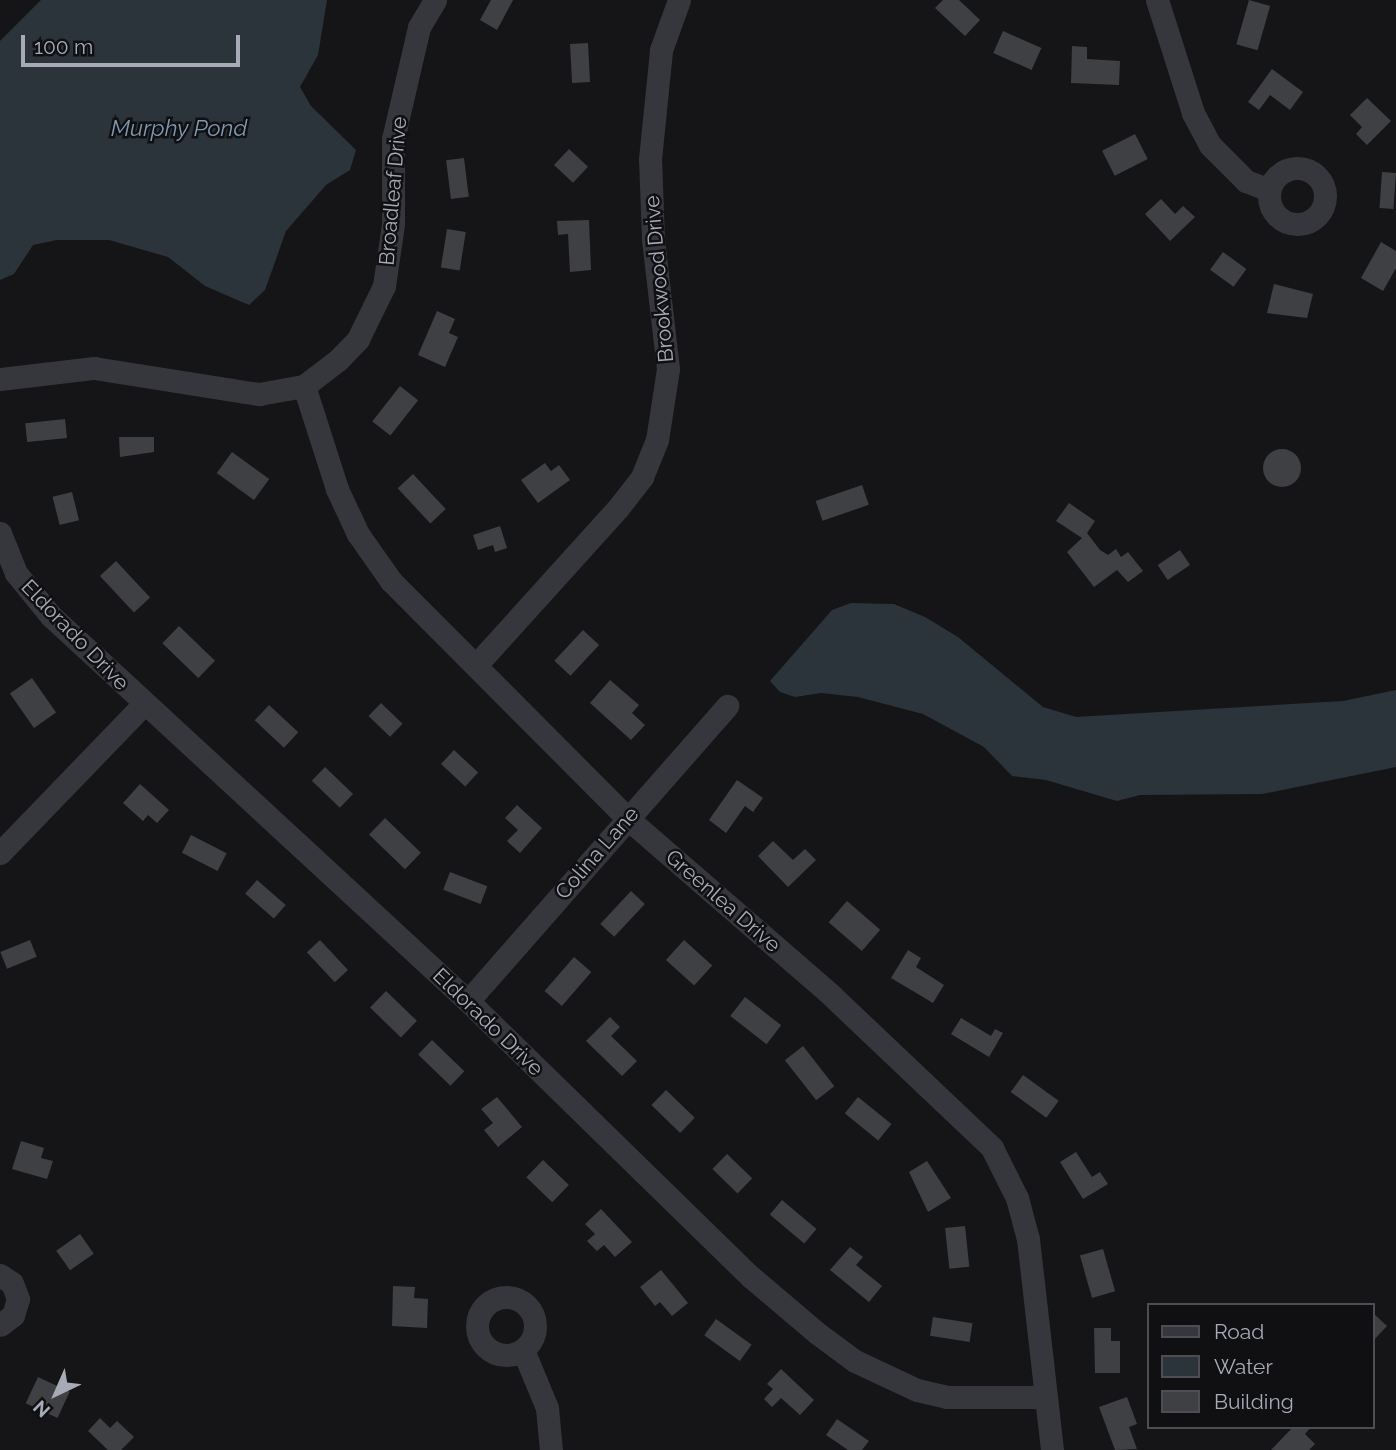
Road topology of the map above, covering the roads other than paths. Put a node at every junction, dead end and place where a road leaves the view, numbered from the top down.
1 (435, 0) edge
2 (679, 0) edge
3 (1157, 0) edge
4 (1269, 190) dead end
5 (0, 379) edge
6 (304, 386) junction
7 (0, 533) edge
8 (477, 663) junction
9 (143, 705) junction
10 (727, 706) dead end
11 (627, 818) junction
12 (0, 853) edge
13 (468, 1001) junction
14 (0, 1275) edge
15 (0, 1325) edge
16 (523, 1350) dead end
17 (1043, 1397) junction
18 (551, 1450) edge
19 (1052, 1450) edge

1 - 6 street, Broadleaf Drive
2 - 8 street, Brookwood Drive
3 - 4 street
5 - 6 street
6 - 8 street, Greenlea Drive
7 - 9 street, Eldorado Drive
8 - 11 street, Greenlea Drive
9 - 12 street
9 - 13 street, Eldorado Drive
10 - 11 street, Colina Lane
11 - 13 street, Colina Lane
11 - 17 street, Greenlea Drive
13 - 17 street, Eldorado Drive
14 - 15 street
16 - 18 street
17 - 19 street, Greenlea Drive

